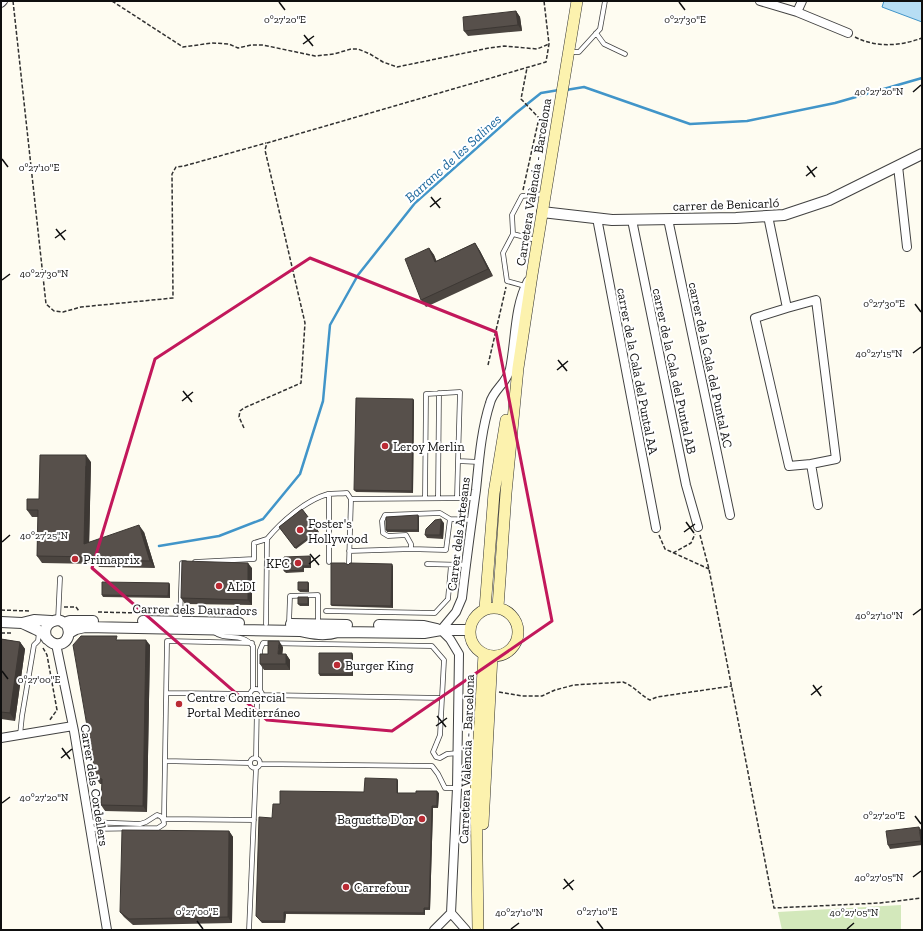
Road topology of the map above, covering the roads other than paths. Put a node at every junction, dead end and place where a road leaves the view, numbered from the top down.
1 (3, 1) edge
2 (577, 1) edge
3 (605, 1) edge
4 (760, 1) edge
5 (802, 1) edge
6 (1, 3) edge
7 (797, 12) junction
8 (596, 33) junction
9 (848, 33) road end
10 (569, 52) junction
11 (625, 54) dead end
12 (922, 154) edge
13 (898, 166) junction
14 (545, 194) junction
15 (542, 212) junction
16 (768, 216) junction
17 (597, 218) junction
18 (668, 219) junction
19 (632, 220) junction
20 (513, 234) junction
21 (537, 240) junction
22 (907, 247) dead end
23 (532, 274) junction
24 (525, 286) junction
25 (787, 308) junction
26 (518, 368) junction
27 (440, 393) junction
28 (458, 461) junction
29 (479, 462) junction
30 (811, 464) junction
31 (329, 494) junction
32 (457, 497) junction
33 (425, 498) junction
34 (438, 498) junction
35 (475, 498) junction
36 (351, 499) junction
37 (818, 505) dead end
38 (730, 515) dead end
39 (450, 519) junction
40 (472, 520) junction
41 (698, 527) road end
42 (656, 528) road end
43 (267, 539) junction
44 (412, 549) junction
45 (349, 551) junction
46 (329, 562) dead end
47 (349, 563) edge
48 (427, 564) dead end
49 (451, 564) junction
50 (466, 565) junction
51 (60, 578) dead end
52 (498, 608) junction
53 (485, 609) junction
54 (326, 612) dead end
55 (58, 621) junction
56 (180, 621) junction
57 (1, 622) edge
58 (22, 623) junction
59 (266, 624) junction
60 (289, 624) junction
61 (322, 625) junction
62 (212, 630) junction
63 (441, 630) junction
64 (470, 630) junction
65 (300, 631) junction
66 (69, 633) junction
67 (41, 637) junction
68 (252, 643) junction
69 (56, 644) junction
70 (488, 655) junction
71 (253, 689) junction
72 (260, 690) junction
73 (167, 693) junction
74 (250, 694) junction
75 (263, 695) junction
76 (442, 698) junction
77 (257, 702) junction
78 (73, 726) junction
79 (20, 735) junction
80 (1, 738) edge
81 (458, 752) junction
82 (256, 758) junction
83 (165, 762) junction
84 (250, 763) junction
85 (260, 764) junction
86 (256, 768) junction
87 (457, 788) junction
88 (164, 820) junction
89 (254, 820) junction
90 (90, 825) junction
91 (451, 913) junction
92 (477, 913) junction
93 (107, 930) edge
94 (249, 930) edge
95 (434, 930) edge
96 (466, 930) edge
97 (478, 930) edge

1 - 6 street
2 - 10 main road, Carretera València - Barcelona
3 - 8 lane
4 - 7 street
5 - 7 street
7 - 9 street
8 - 10 lane
8 - 11 lane
10 - 14 main road, Carretera València - Barcelona
12 - 13 street, carrer de Benicarló
13 - 16 street, carrer de Benicarló
13 - 22 street
14 - 15 main road, Carretera València - Barcelona
14 - 20 lane
15 - 17 street, carrer de Benicarló
15 - 21 main road, Carretera València - Barcelona
16 - 18 street, carrer de Benicarló
16 - 25 street
17 - 19 street, carrer de Benicarló
17 - 42 street, carrer de la Cala del Puntal AA
18 - 19 street, carrer de Benicarló
18 - 38 street, carrer de la Cala del Puntal AC
19 - 41 street, carrer de la Cala del Puntal AB
20 - 21 lane
20 - 24 lane
21 - 23 main road, Carretera València - Barcelona
23 - 24 street, Carrer dels Artesans
23 - 26 main road, Carretera València - Barcelona
24 - 29 street, Carrer dels Artesans
25 - 30 street
25 - 30 street
26 - 52 main road, Carretera València - Barcelona
26 - 53 main road, Carretera València - Barcelona
27 - 28 lane
27 - 33 lane
27 - 34 lane
28 - 29 lane
28 - 32 lane
29 - 35 street, Carrer dels Artesans
30 - 37 street
31 - 36 lane
31 - 43 lane
31 - 46 lane
32 - 34 lane
32 - 35 lane
33 - 34 lane
33 - 36 lane
35 - 40 street, Carrer dels Artesans
36 - 45 lane
39 - 40 lane
39 - 44 lane
39 - 44 lane
40 - 50 street, Carrer dels Artesans
43 - 56 lane
43 - 59 lane
44 - 45 lane
45 - 47 lane
48 - 49 lane
49 - 50 lane
49 - 54 lane
50 - 63 street, Carrer dels Artesans
51 - 55 lane
52 - 53 main road
52 - 70 main road
53 - 64 main road
55 - 56 street, Carrer dels Dauradors
55 - 58 street, Carrer dels Dauradors
55 - 66 street
55 - 67 street
56 - 59 street, Carrer dels Dauradors
57 - 58 street, Carrer dels Dauradors
58 - 67 street, Carrer dels Dauradors
59 - 60 street, Carrer dels Dauradors
60 - 61 street, Carrer dels Dauradors
60 - 61 lane
61 - 63 street, Carrer dels Dauradors
61 - 65 street, Carrer dels Dauradors
62 - 65 street, Carrer dels Dauradors
62 - 66 street, Carrer dels Dauradors
62 - 68 lane
63 - 64 street, Carrer dels Dauradors
63 - 65 street, Carrer dels Dauradors
63 - 81 street
64 - 70 main road
66 - 69 street
67 - 69 street
67 - 79 lane
68 - 71 lane
68 - 73 lane
69 - 78 street, Carrer dels Cordellers
70 - 92 main road, Carretera València - Barcelona
70 - 92 main road, Carretera València - Barcelona
71 - 72 lane
71 - 74 lane
72 - 75 lane
72 - 76 lane
73 - 74 lane
73 - 83 lane
74 - 77 lane
75 - 76 lane
75 - 77 lane
76 - 81 lane
77 - 82 lane
78 - 79 street
78 - 90 street, Carrer dels Cordellers
79 - 80 street
81 - 87 street
82 - 84 lane
82 - 85 lane
83 - 84 lane
83 - 88 lane
84 - 86 lane
85 - 86 lane
85 - 87 lane
86 - 89 lane
87 - 91 street
88 - 89 lane
88 - 90 lane
88 - 90 lane
89 - 94 lane
90 - 93 street, Carrer dels Cordellers
91 - 95 street
91 - 96 street
92 - 97 main road, Carretera València - Barcelona

